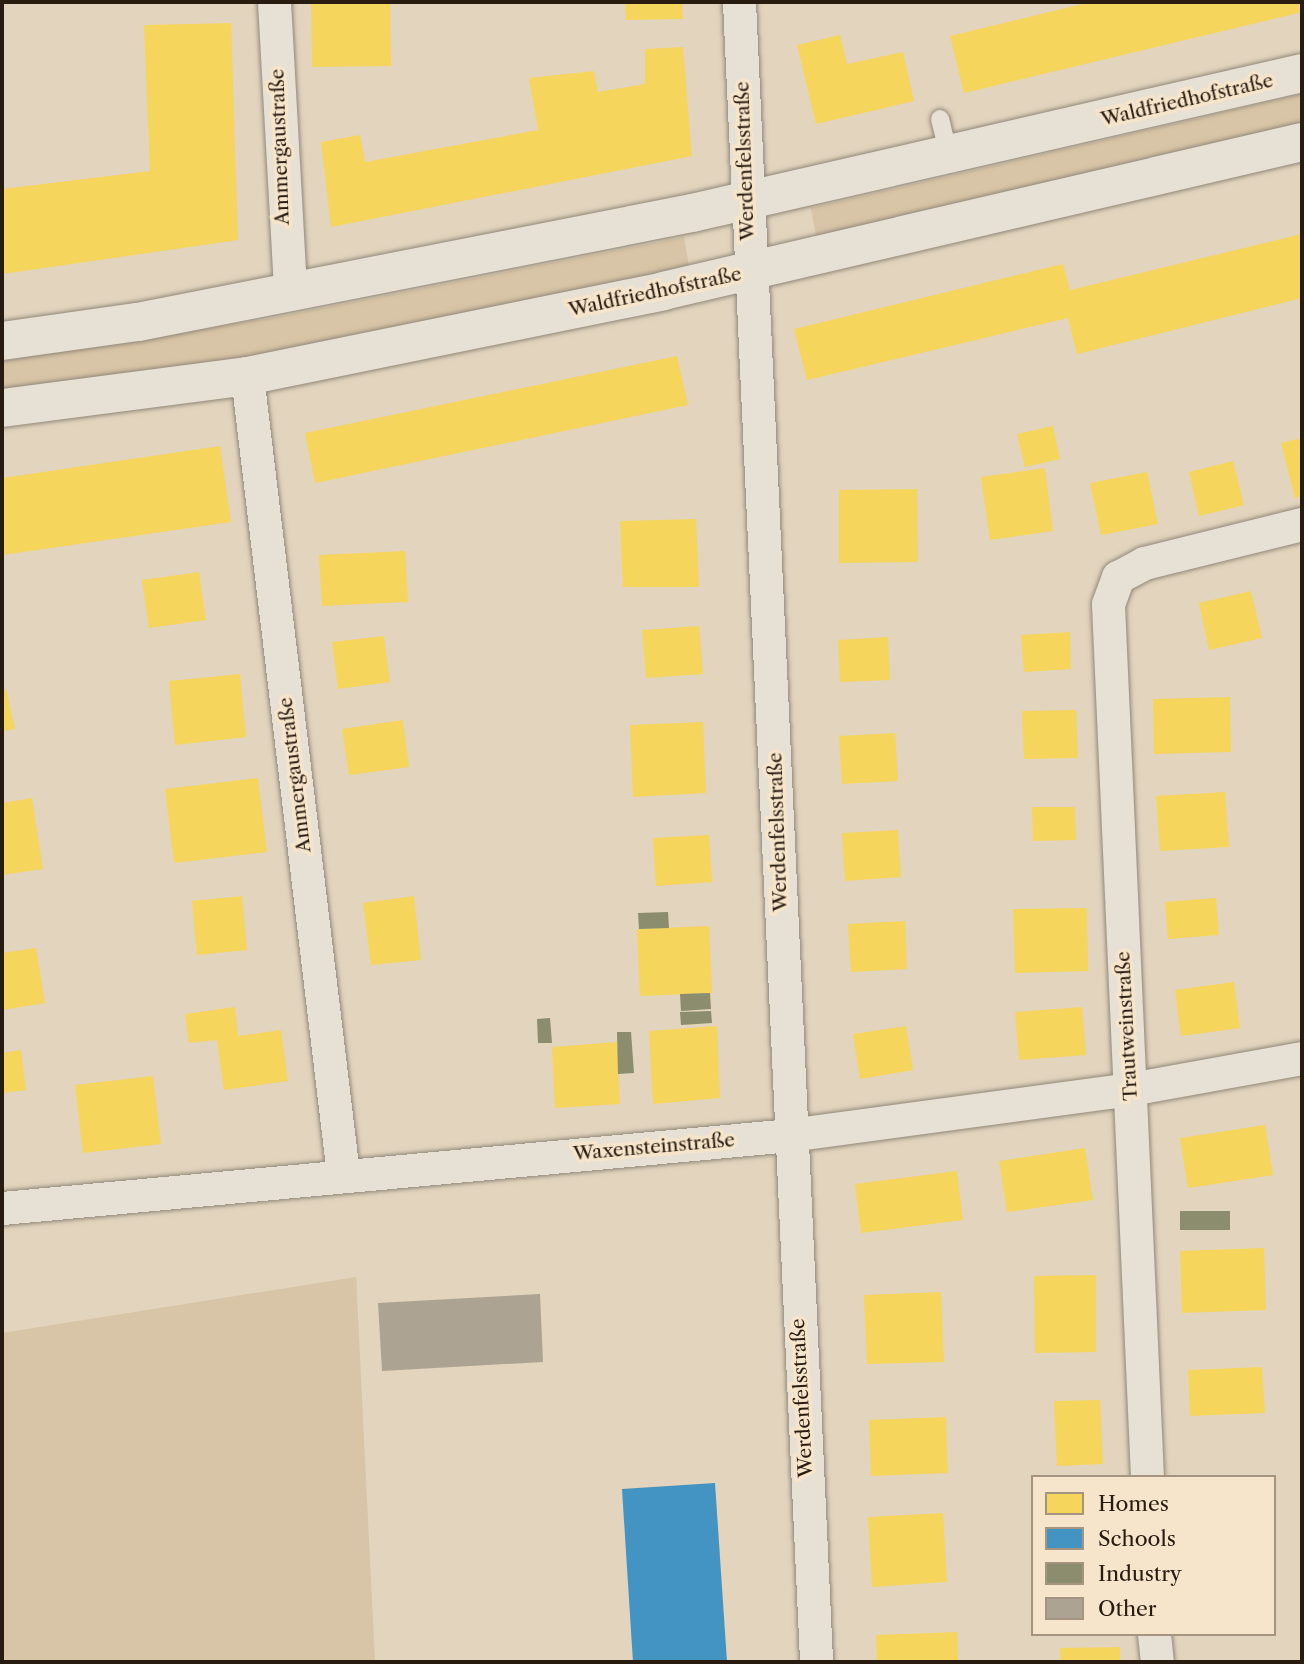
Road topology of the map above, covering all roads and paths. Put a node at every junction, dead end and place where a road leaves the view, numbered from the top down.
1 (274, 2) edge
2 (739, 2) edge
3 (1302, 73) edge
4 (1302, 142) edge
5 (746, 200) junction
6 (749, 272) junction
7 (290, 292) junction
8 (2, 341) edge
9 (247, 376) junction
10 (2, 408) edge
11 (1302, 524) edge
12 (1302, 1058) edge
13 (1130, 1089) junction
14 (790, 1135) junction
15 (343, 1174) junction
16 (2, 1208) edge
17 (1147, 1475) edge
18 (1154, 1636) edge
19 (816, 1662) edge
20 (1157, 1662) edge

1 - 7 street, Ammergaustraße
2 - 5 street, Werdenfelsstraße
3 - 5 main road, Waldfriedhofstraße
4 - 6 main road, Waldfriedhofstraße
5 - 6 street, Werdenfelsstraße
5 - 7 main road, Waldfriedhofstraße
6 - 9 main road, Waldfriedhofstraße
6 - 14 street, Werdenfelsstraße
7 - 8 main road, Waldfriedhofstraße
9 - 10 main road, Waldfriedhofstraße
9 - 15 street, Ammergaustraße
11 - 13 street, Trautweinstraße
12 - 13 street, Waxensteinstraße
13 - 14 street, Waxensteinstraße
13 - 17 street, Trautweinstraße
14 - 15 street, Waxensteinstraße
14 - 19 street, Werdenfelsstraße
15 - 16 street, Waxensteinstraße
18 - 20 street

